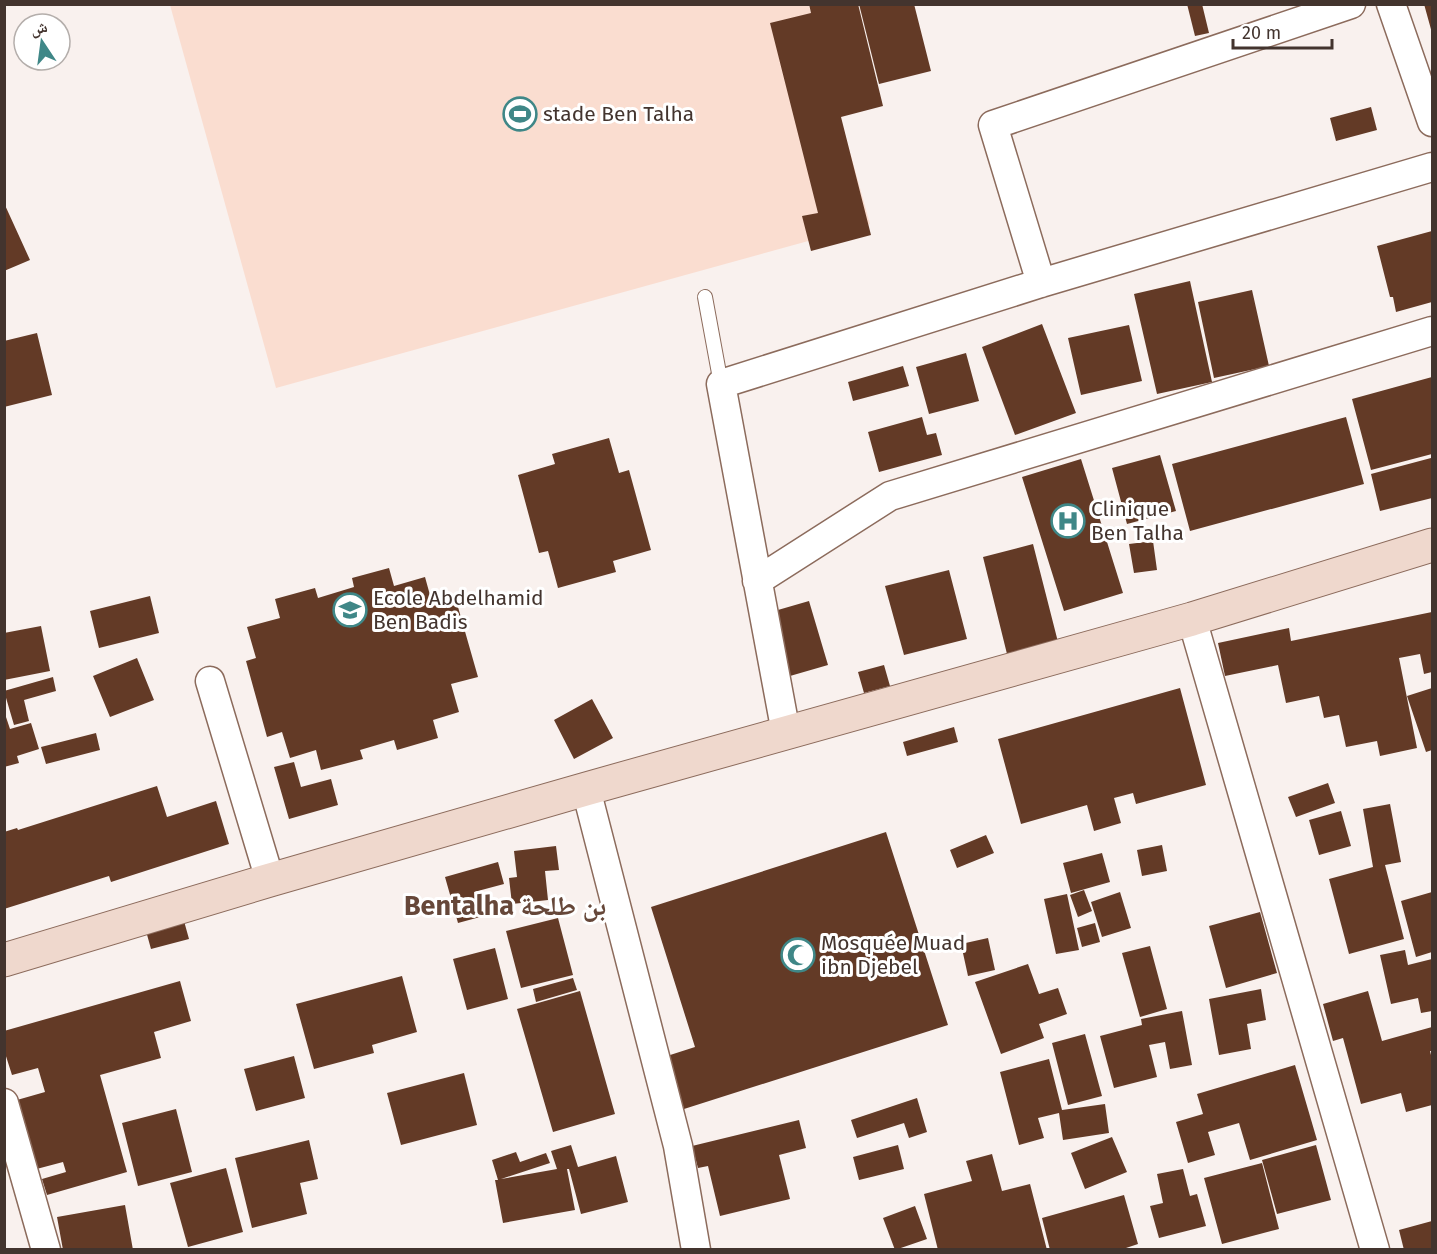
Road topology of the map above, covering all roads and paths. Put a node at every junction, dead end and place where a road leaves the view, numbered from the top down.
1 (1351, 4) edge
2 (1391, 4) edge
3 (1432, 122) edge
4 (1432, 167) edge
5 (1041, 283) junction
6 (705, 297) dead end
7 (1432, 331) edge
8 (721, 384) junction
9 (1432, 545) edge
10 (757, 581) junction
11 (1192, 619) junction
12 (210, 681) dead end
13 (786, 733) junction
14 (586, 789) junction
15 (270, 880) junction
16 (4, 960) edge
17 (4, 1103) edge
18 (46, 1250) edge
19 (696, 1250) edge
20 (1375, 1250) edge

1 - 5 street
2 - 3 street
4 - 5 street
5 - 8 street
6 - 8 lane
7 - 10 street
8 - 10 street
9 - 11 street
10 - 13 street
11 - 13 street
11 - 20 street
12 - 15 street
13 - 14 street
14 - 15 street
14 - 19 street
15 - 16 street
17 - 18 street

